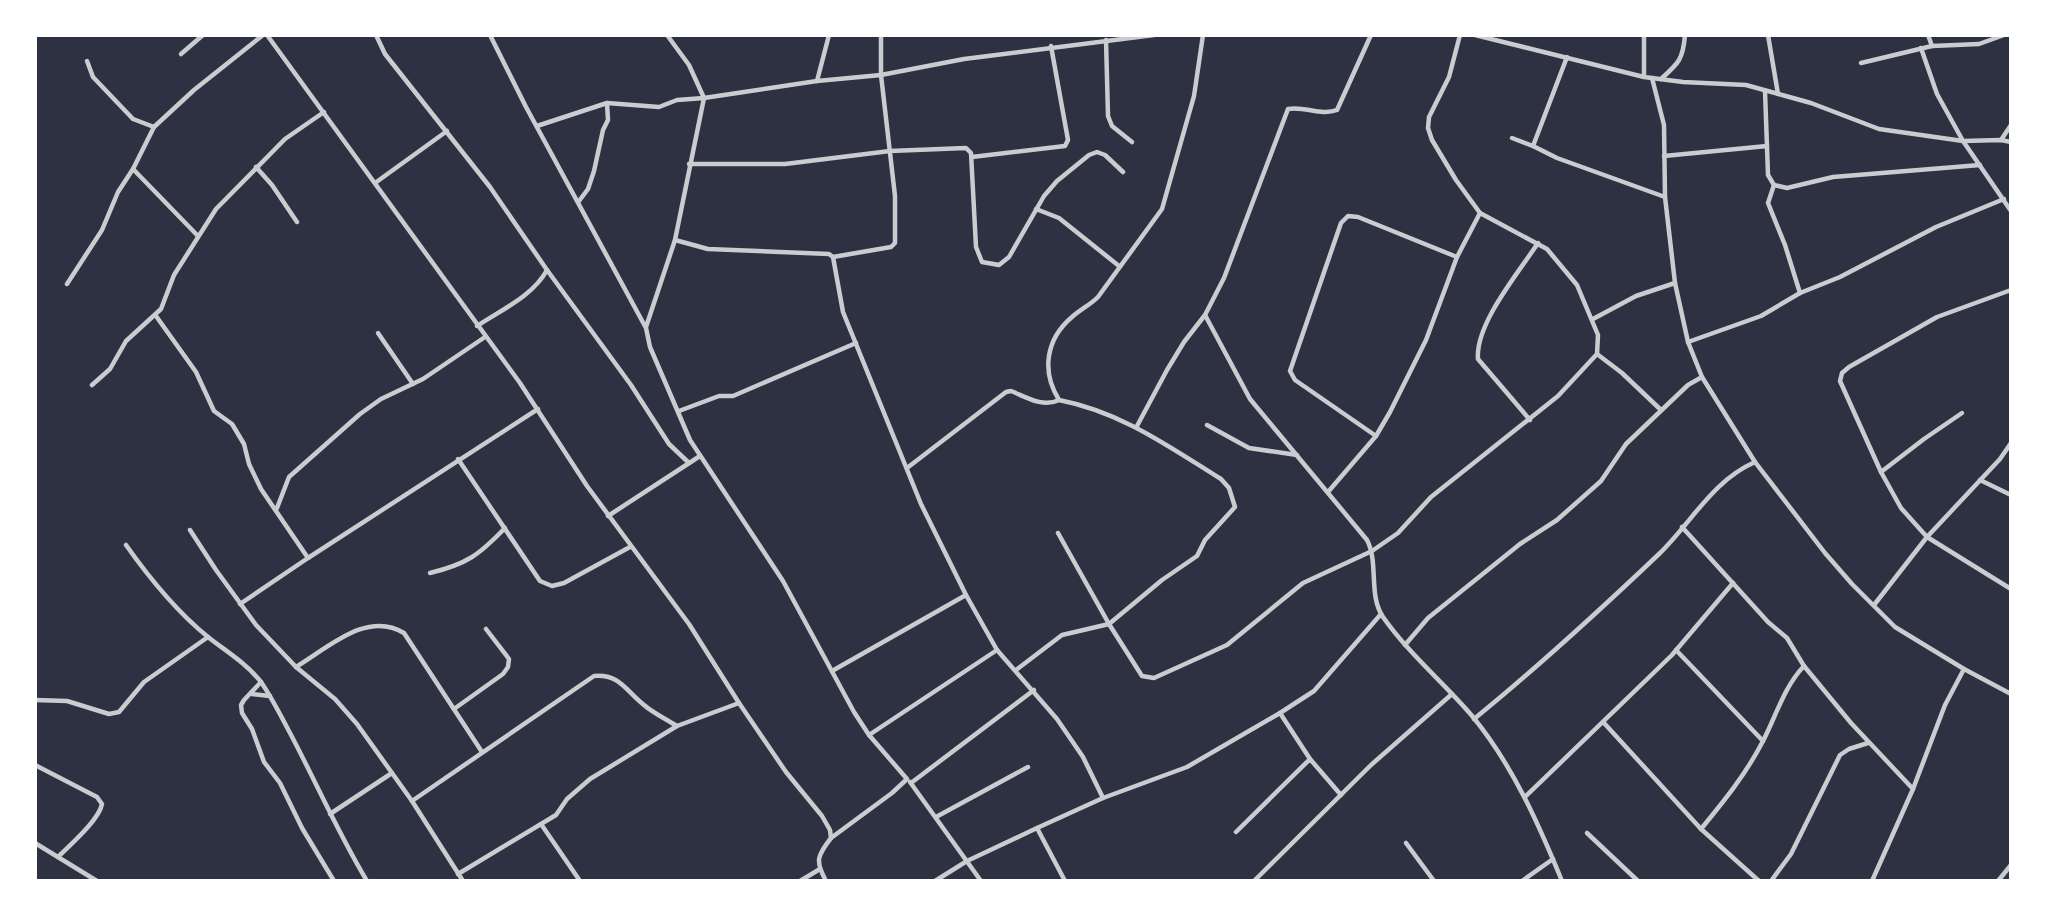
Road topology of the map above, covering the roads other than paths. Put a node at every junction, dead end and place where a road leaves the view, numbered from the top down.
1 (191, 35) edge
2 (203, 35) edge
3 (265, 35) edge
4 (376, 35) edge
5 (489, 35) edge
6 (667, 35) edge
7 (829, 35) edge
8 (881, 35) edge
9 (1154, 35) edge
10 (1203, 35) edge
11 (1371, 35) edge
12 (1460, 35) edge
13 (1475, 35) edge
14 (1644, 35) edge
15 (1685, 35) edge
16 (1768, 35) edge
17 (1928, 35) edge
18 (2004, 35) edge
19 (1106, 40) junction
20 (197, 42) junction
21 (1051, 46) junction
22 (1932, 46) junction
23 (1921, 48) junction
24 (181, 54) dead end
25 (1567, 57) junction
26 (87, 61) dead end
27 (1861, 64) dead end
28 (881, 75) junction
29 (1644, 77) junction
30 (1652, 78) junction
31 (1661, 79) junction
32 (817, 81) junction
33 (1765, 91) junction
34 (1778, 94) junction
35 (704, 98) junction
36 (607, 103) junction
37 (324, 112) junction
38 (2011, 125) edge
39 (537, 126) junction
40 (154, 127) junction
41 (447, 131) junction
42 (1512, 138) dead end
43 (2001, 139) junction
44 (1963, 141) junction
45 (1132, 142) dead end
46 (2011, 142) edge
47 (1533, 146) junction
48 (1767, 146) junction
49 (890, 151) junction
50 (1664, 156) junction
51 (972, 157) junction
52 (689, 164) junction
53 (1980, 165) junction
54 (256, 167) junction
55 (133, 169) junction
56 (1123, 172) dead end
57 (375, 183) junction
58 (1774, 185) junction
59 (1665, 197) junction
60 (2004, 199) junction
61 (578, 201) junction
62 (1036, 209) junction
63 (2011, 211) edge
64 (1480, 213) junction
65 (297, 222) dead end
66 (198, 236) junction
67 (675, 240) junction
68 (1538, 243) junction
69 (833, 257) junction
70 (1457, 257) junction
71 (1119, 266) junction
72 (547, 270) junction
73 (1675, 283) junction
74 (66, 284) dead end
75 (2011, 290) edge
76 (1800, 293) junction
77 (1205, 315) junction
78 (156, 316) junction
79 (1593, 319) junction
80 (477, 326) junction
81 (646, 328) junction
82 (378, 333) dead end
83 (485, 337) junction
84 (1688, 342) junction
85 (856, 344) junction
86 (1597, 354) junction
87 (1702, 377) junction
88 (412, 384) junction
89 (92, 385) dead end
90 (1059, 400) junction
91 (538, 409) junction
92 (1661, 410) junction
93 (679, 411) junction
94 (1962, 413) dead end
95 (1530, 420) junction
96 (1207, 425) dead end
97 (1137, 426) junction
98 (1376, 436) junction
99 (2011, 443) edge
100 (1297, 455) junction
101 (700, 456) junction
102 (458, 459) junction
103 (1755, 462) junction
104 (689, 463) junction
105 (907, 468) junction
106 (1881, 472) junction
107 (1980, 480) junction
108 (1328, 492) junction
109 (2011, 495) edge
110 (277, 509) junction
111 (608, 516) junction
112 (1682, 527) junction
113 (505, 528) junction
114 (190, 530) dead end
115 (1058, 533) dead end
116 (1927, 537) junction
117 (126, 545) dead end
118 (630, 547) junction
119 (1372, 551) junction
120 (308, 558) junction
121 (430, 573) dead end
122 (1733, 583) junction
123 (2011, 589) edge
124 (966, 594) junction
125 (240, 604) junction
126 (1874, 605) junction
127 (1381, 614) junction
128 (1109, 624) junction
129 (486, 629) dead end
130 (208, 637) junction
131 (1405, 645) junction
132 (997, 650) junction
133 (1676, 650) junction
134 (1804, 666) junction
135 (296, 667) junction
136 (1964, 669) junction
137 (1016, 670) junction
138 (832, 671) junction
139 (261, 682) junction
140 (1034, 690) junction
141 (251, 694) junction
142 (1452, 694) junction
143 (2011, 694) edge
144 (270, 696) junction
145 (35, 700) edge
146 (738, 703) junction
147 (454, 709) junction
148 (1280, 713) junction
149 (1474, 719) junction
150 (1604, 723) junction
151 (677, 726) junction
152 (869, 735) junction
153 (1763, 741) junction
154 (1868, 743) junction
155 (482, 752) junction
156 (1310, 759) junction
157 (35, 765) edge
158 (1028, 767) dead end
159 (392, 773) junction
160 (909, 781) junction
161 (1913, 789) junction
162 (1341, 795) junction
163 (1525, 797) junction
164 (1103, 798) junction
165 (412, 800) junction
166 (330, 814) junction
167 (936, 817) junction
168 (541, 824) junction
169 (1037, 828) junction
170 (1701, 829) junction
171 (1236, 832) dead end
172 (1587, 833) dead end
173 (831, 838) junction
174 (1406, 843) dead end
175 (36, 846) edge
176 (58, 857) junction
177 (1553, 859) junction
178 (967, 861) junction
179 (2011, 865) edge
180 (820, 869) junction
181 (458, 874) junction
182 (97, 881) edge
183 (334, 881) edge
184 (367, 881) edge
185 (463, 881) edge
186 (580, 881) edge
187 (800, 881) edge
188 (825, 881) edge
189 (935, 881) edge
190 (981, 881) edge
191 (1065, 881) edge
192 (1254, 881) edge
193 (1434, 881) edge
194 (1522, 881) edge
195 (1562, 881) edge
196 (1638, 881) edge
197 (1759, 881) edge
198 (1771, 881) edge
199 (1872, 881) edge
200 (1998, 881) edge

1 - 20 street
2 - 20 street
3 - 37 street
3 - 40 street
4 - 41 street
5 - 39 street
6 - 35 street
7 - 32 street
8 - 28 street
9 - 19 street
10 - 71 street
11 - 77 street
12 - 64 street
13 - 25 street
14 - 29 street
15 - 31 street
16 - 34 street
17 - 22 street
18 - 22 street
19 - 21 street
19 - 45 street
20 - 24 street
21 - 28 street
21 - 51 street
22 - 23 street
23 - 27 street
23 - 44 street
25 - 29 street
25 - 47 street
26 - 40 street
28 - 32 street
28 - 49 street
29 - 30 street
30 - 31 street
30 - 50 street
31 - 33 street
32 - 35 street
33 - 34 street
33 - 48 street
34 - 44 street
35 - 36 street
35 - 52 street
36 - 39 street
36 - 61 street
37 - 54 street
37 - 57 street
38 - 43 street
39 - 61 street
40 - 55 street
41 - 57 street
41 - 72 street
42 - 47 street
43 - 44 street
43 - 46 street
44 - 53 street
47 - 59 street
48 - 50 street
48 - 58 street
49 - 51 street
49 - 52 street
49 - 69 street
50 - 59 street
51 - 62 street
52 - 67 street
53 - 58 street
53 - 60 street
54 - 65 street
54 - 66 street
55 - 66 street
55 - 74 street
56 - 62 street
57 - 80 street
58 - 76 street
59 - 73 street
60 - 63 street
60 - 76 street
61 - 81 street
62 - 71 street
64 - 68 street
64 - 70 street
66 - 78 street
67 - 69 street
67 - 81 street
68 - 79 street
68 - 95 street
69 - 85 street
70 - 98 street
70 - 98 street
71 - 90 street
72 - 80 street
72 - 104 street
73 - 79 street
73 - 84 street
75 - 106 street
76 - 84 street
77 - 97 street
77 - 100 street
78 - 89 street
78 - 110 street
79 - 86 street
80 - 83 street
81 - 93 street
82 - 88 street
83 - 88 street
83 - 91 street
84 - 87 street
85 - 93 street
85 - 105 street
86 - 92 street
86 - 95 street
87 - 92 street
87 - 103 street
88 - 110 street
90 - 97 street
90 - 105 street
91 - 102 street
91 - 111 street
92 - 131 street
93 - 101 street
94 - 106 street
95 - 119 street
96 - 100 street
97 - 128 street
98 - 108 street
99 - 107 street
100 - 108 street
101 - 104 street
101 - 138 street
102 - 113 street
102 - 120 street
103 - 112 street
103 - 126 street
104 - 111 street
105 - 124 street
106 - 116 street
107 - 109 street
107 - 116 street
108 - 119 street
110 - 120 street
111 - 118 street
112 - 122 street
112 - 149 street
113 - 118 street
113 - 121 street
114 - 125 street
115 - 128 street
116 - 123 street
116 - 126 street
117 - 130 street
118 - 146 street
119 - 127 street
119 - 128 street
120 - 125 street
122 - 133 street
122 - 134 street
124 - 132 street
124 - 138 street
125 - 135 street
126 - 136 street
127 - 131 street
127 - 148 street
128 - 137 street
129 - 147 street
130 - 139 street
130 - 145 street
131 - 142 street
132 - 137 street
132 - 152 street
133 - 150 street
133 - 153 street
134 - 153 street
134 - 154 street
135 - 147 street
135 - 159 street
136 - 143 street
136 - 161 street
137 - 140 street
138 - 152 street
139 - 141 street
139 - 144 street
140 - 160 street
140 - 164 street
141 - 144 street
141 - 183 street
142 - 149 street
142 - 162 street
144 - 166 street
146 - 151 street
146 - 173 street
147 - 155 street
148 - 156 street
148 - 164 street
149 - 163 street
150 - 163 street
150 - 170 street
151 - 155 street
151 - 168 street
152 - 160 street
153 - 170 street
154 - 161 street
154 - 198 street
155 - 165 street
156 - 162 street
156 - 171 street
157 - 176 street
158 - 167 street
159 - 165 street
159 - 166 street
160 - 167 street
160 - 173 street
161 - 199 street
162 - 192 street
163 - 177 street
164 - 169 street
165 - 181 street
166 - 184 street
167 - 178 street
168 - 181 street
168 - 186 street
169 - 178 street
169 - 191 street
170 - 197 street
172 - 196 street
173 - 180 street
174 - 193 street
175 - 176 street
176 - 182 street
177 - 194 street
177 - 195 street
178 - 189 street
178 - 190 street
179 - 200 street
180 - 187 street
180 - 188 street
181 - 185 street

